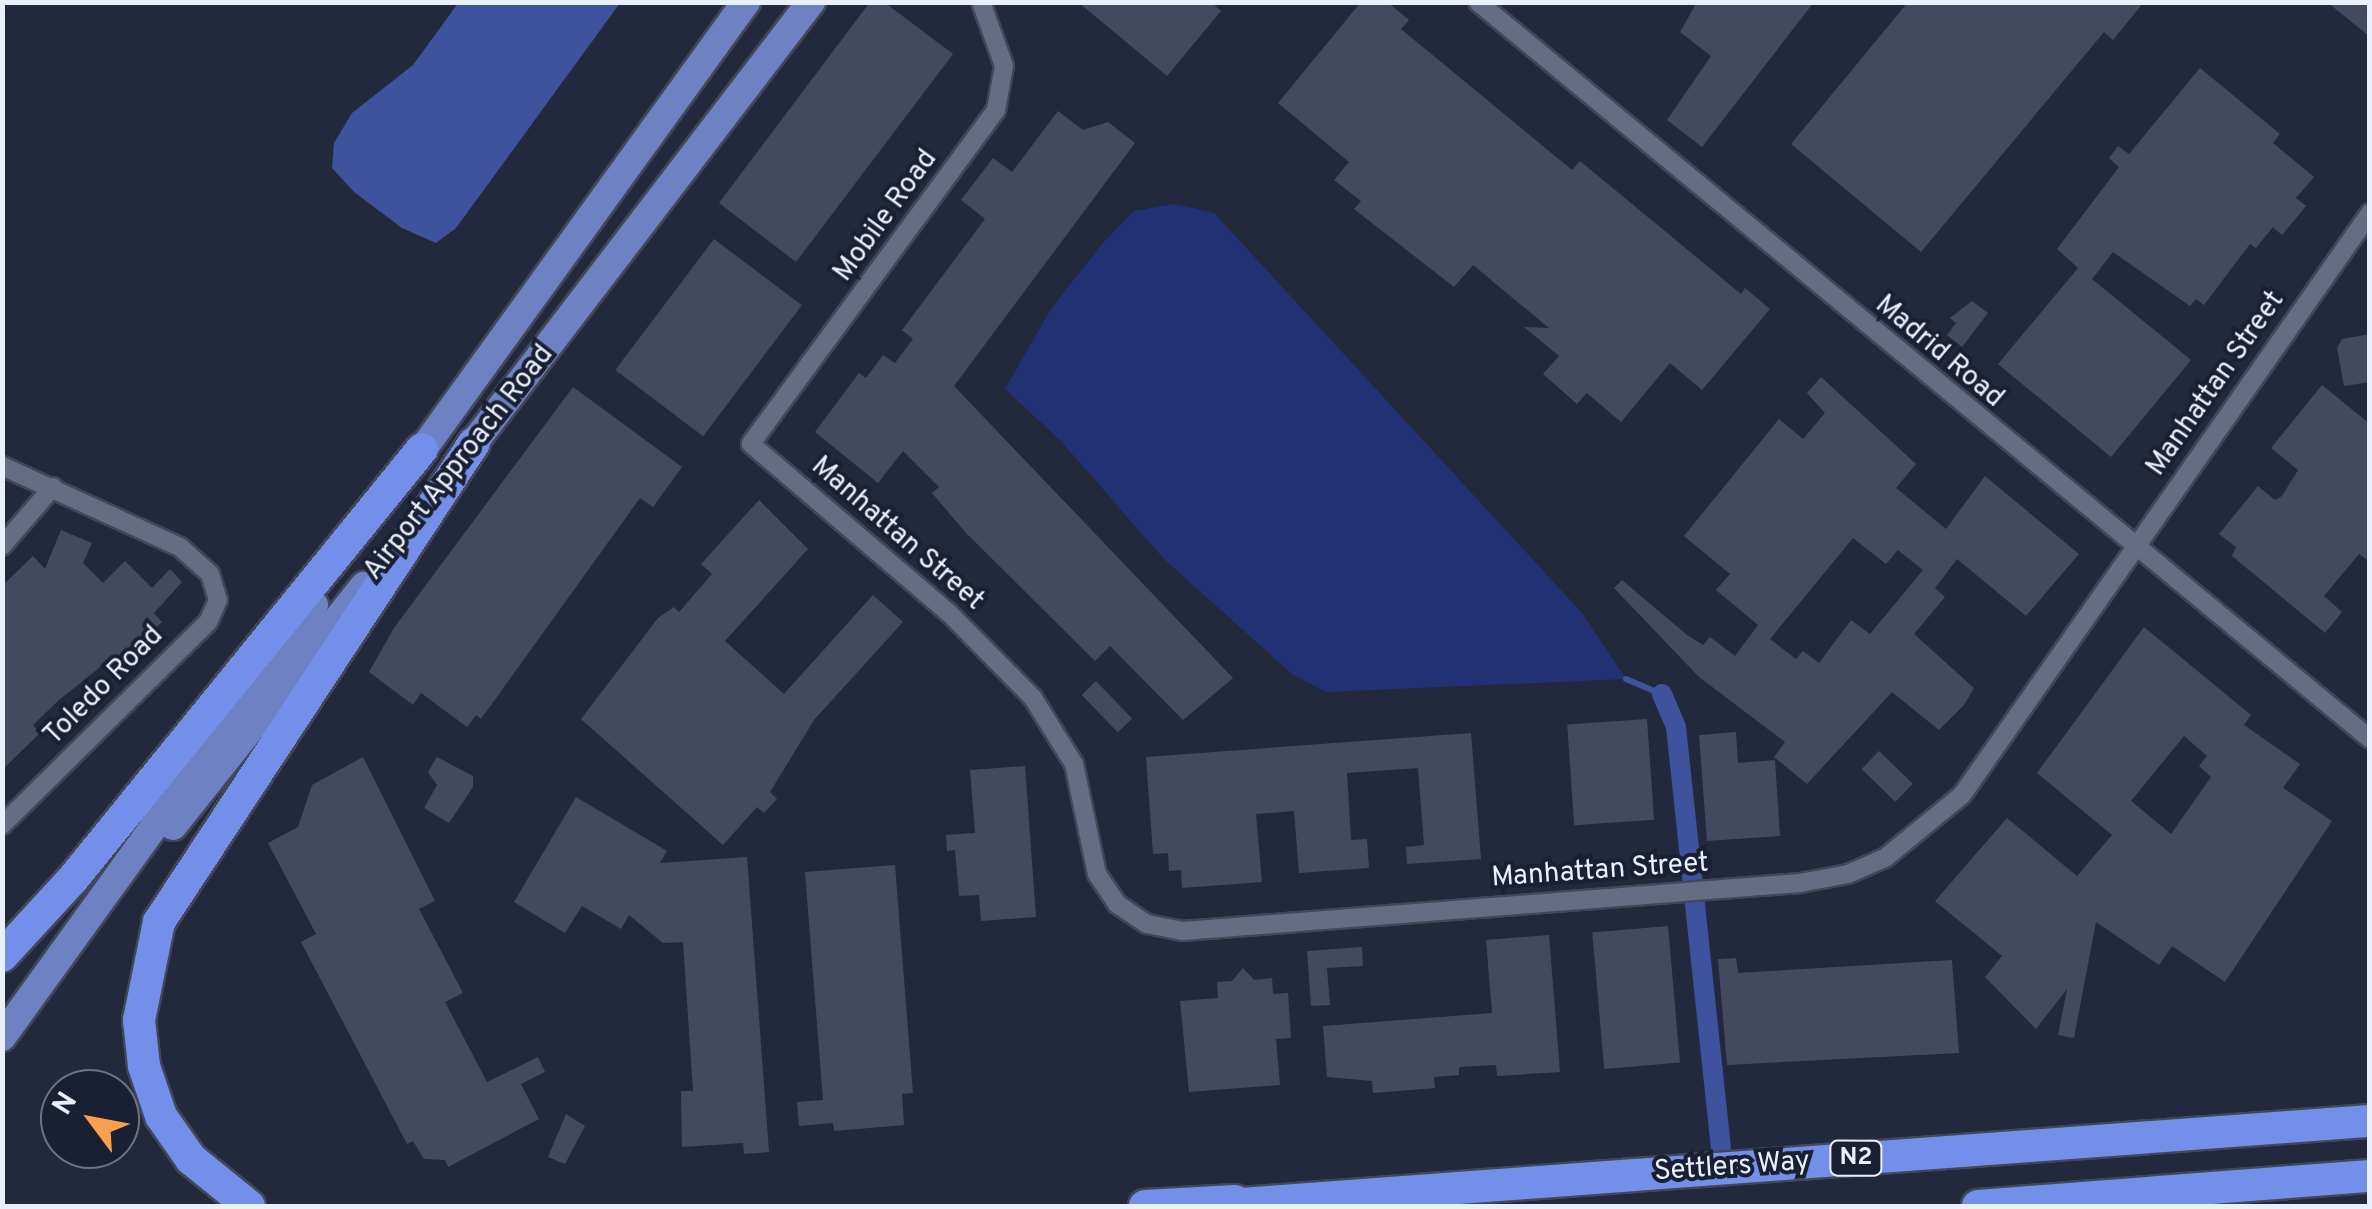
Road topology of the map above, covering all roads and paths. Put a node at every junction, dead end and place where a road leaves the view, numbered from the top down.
1 (746, 2) edge
2 (811, 2) edge
3 (980, 2) edge
4 (1478, 2) edge
5 (2370, 213) edge
6 (474, 443) junction
7 (751, 444) joint
8 (422, 449) junction
9 (2, 466) edge
10 (53, 487) junction
11 (2, 546) edge
12 (2134, 549) junction
13 (2370, 739) edge
14 (2, 825) edge
15 (95, 913) junction
16 (2, 956) edge
17 (2, 1037) edge
18 (2370, 1121) edge
19 (2370, 1176) edge
20 (1344, 1196) junction
21 (249, 1206) edge
22 (1145, 1206) edge
23 (1214, 1206) edge
24 (1978, 1206) edge

1 - 8 main road, Airport Approach Road
2 - 6 main road, Airport Approach Road
3 - 7 street, Mobile Road
4 - 12 street, Madrid Road
5 - 12 street, Manhattan Street
6 - 15 main road, Airport Approach Road
6 - 21 highway
7 - 12 street, Manhattan Street
8 - 15 main road, Airport Approach Road
8 - 16 highway
9 - 10 street
10 - 11 street
10 - 14 street, Toledo Road
12 - 13 street, Madrid Road
15 - 17 main road, Airport Approach Road
18 - 20 highway, Settlers Way / N2
19 - 24 highway
20 - 22 highway
20 - 23 highway, Settlers Way / N2

